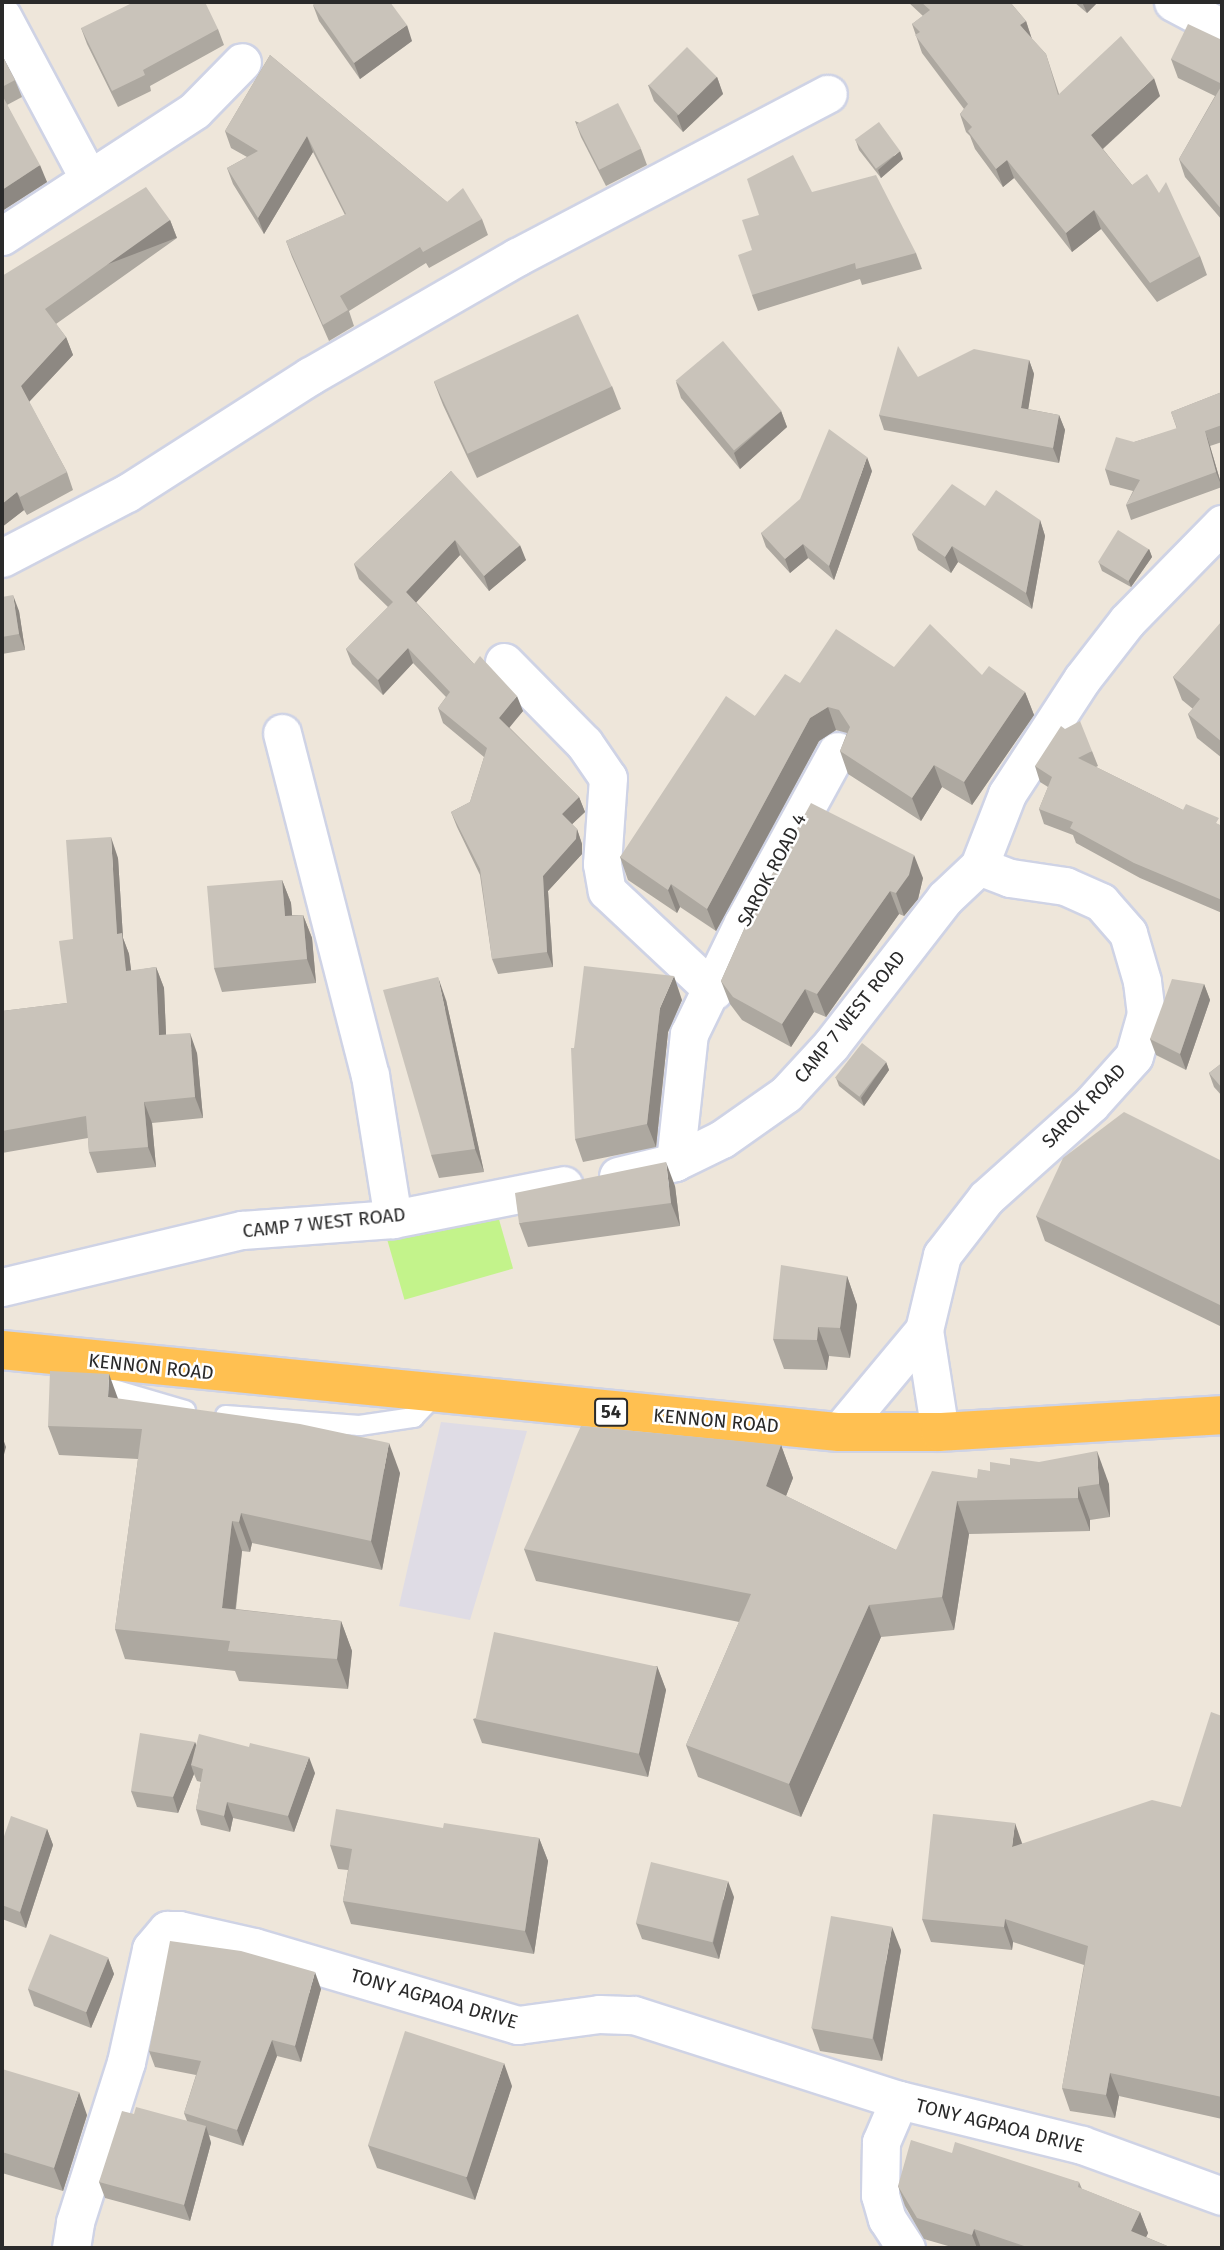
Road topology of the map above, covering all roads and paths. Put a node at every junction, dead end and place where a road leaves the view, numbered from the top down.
1 (1173, 2) edge
2 (2, 16) edge
3 (1222, 28) edge
4 (242, 62) dead end
5 (828, 94) dead end
6 (88, 177) junction
7 (2, 236) edge
8 (1222, 524) edge
9 (2, 558) edge
10 (504, 662) dead end
11 (282, 733) dead end
12 (837, 751) edge
13 (979, 866) junction
14 (714, 992) junction
15 (675, 1162) junction
16 (393, 1219) junction
17 (2, 1287) edge
18 (924, 1330) junction
19 (2, 1350) edge
20 (1222, 1415) edge
21 (839, 1432) junction
22 (940, 1432) junction
23 (899, 2101) junction
24 (1222, 2196) edge
25 (71, 2248) edge
26 (906, 2248) edge

1 - 3 street
2 - 6 street
4 - 6 street
5 - 9 street
6 - 7 street
8 - 13 street, CAMP 7 WEST ROAD
10 - 14 street
11 - 16 street
12 - 14 street, SAROK ROAD 4
13 - 15 street, CAMP 7 WEST ROAD
13 - 18 street, SAROK ROAD
14 - 15 street, SAROK ROAD 4
15 - 16 street, CAMP 7 WEST ROAD
16 - 17 street, CAMP 7 WEST ROAD
18 - 21 street, SAROK ROAD
18 - 22 street, SAROK ROAD
19 - 21 highway, KENNON ROAD / 54
20 - 22 highway, KENNON ROAD / 54
21 - 22 highway, KENNON ROAD / 54
23 - 24 street, TONY AGPAOA DRIVE
23 - 25 street, TONY AGPAOA DRIVE
23 - 26 street

